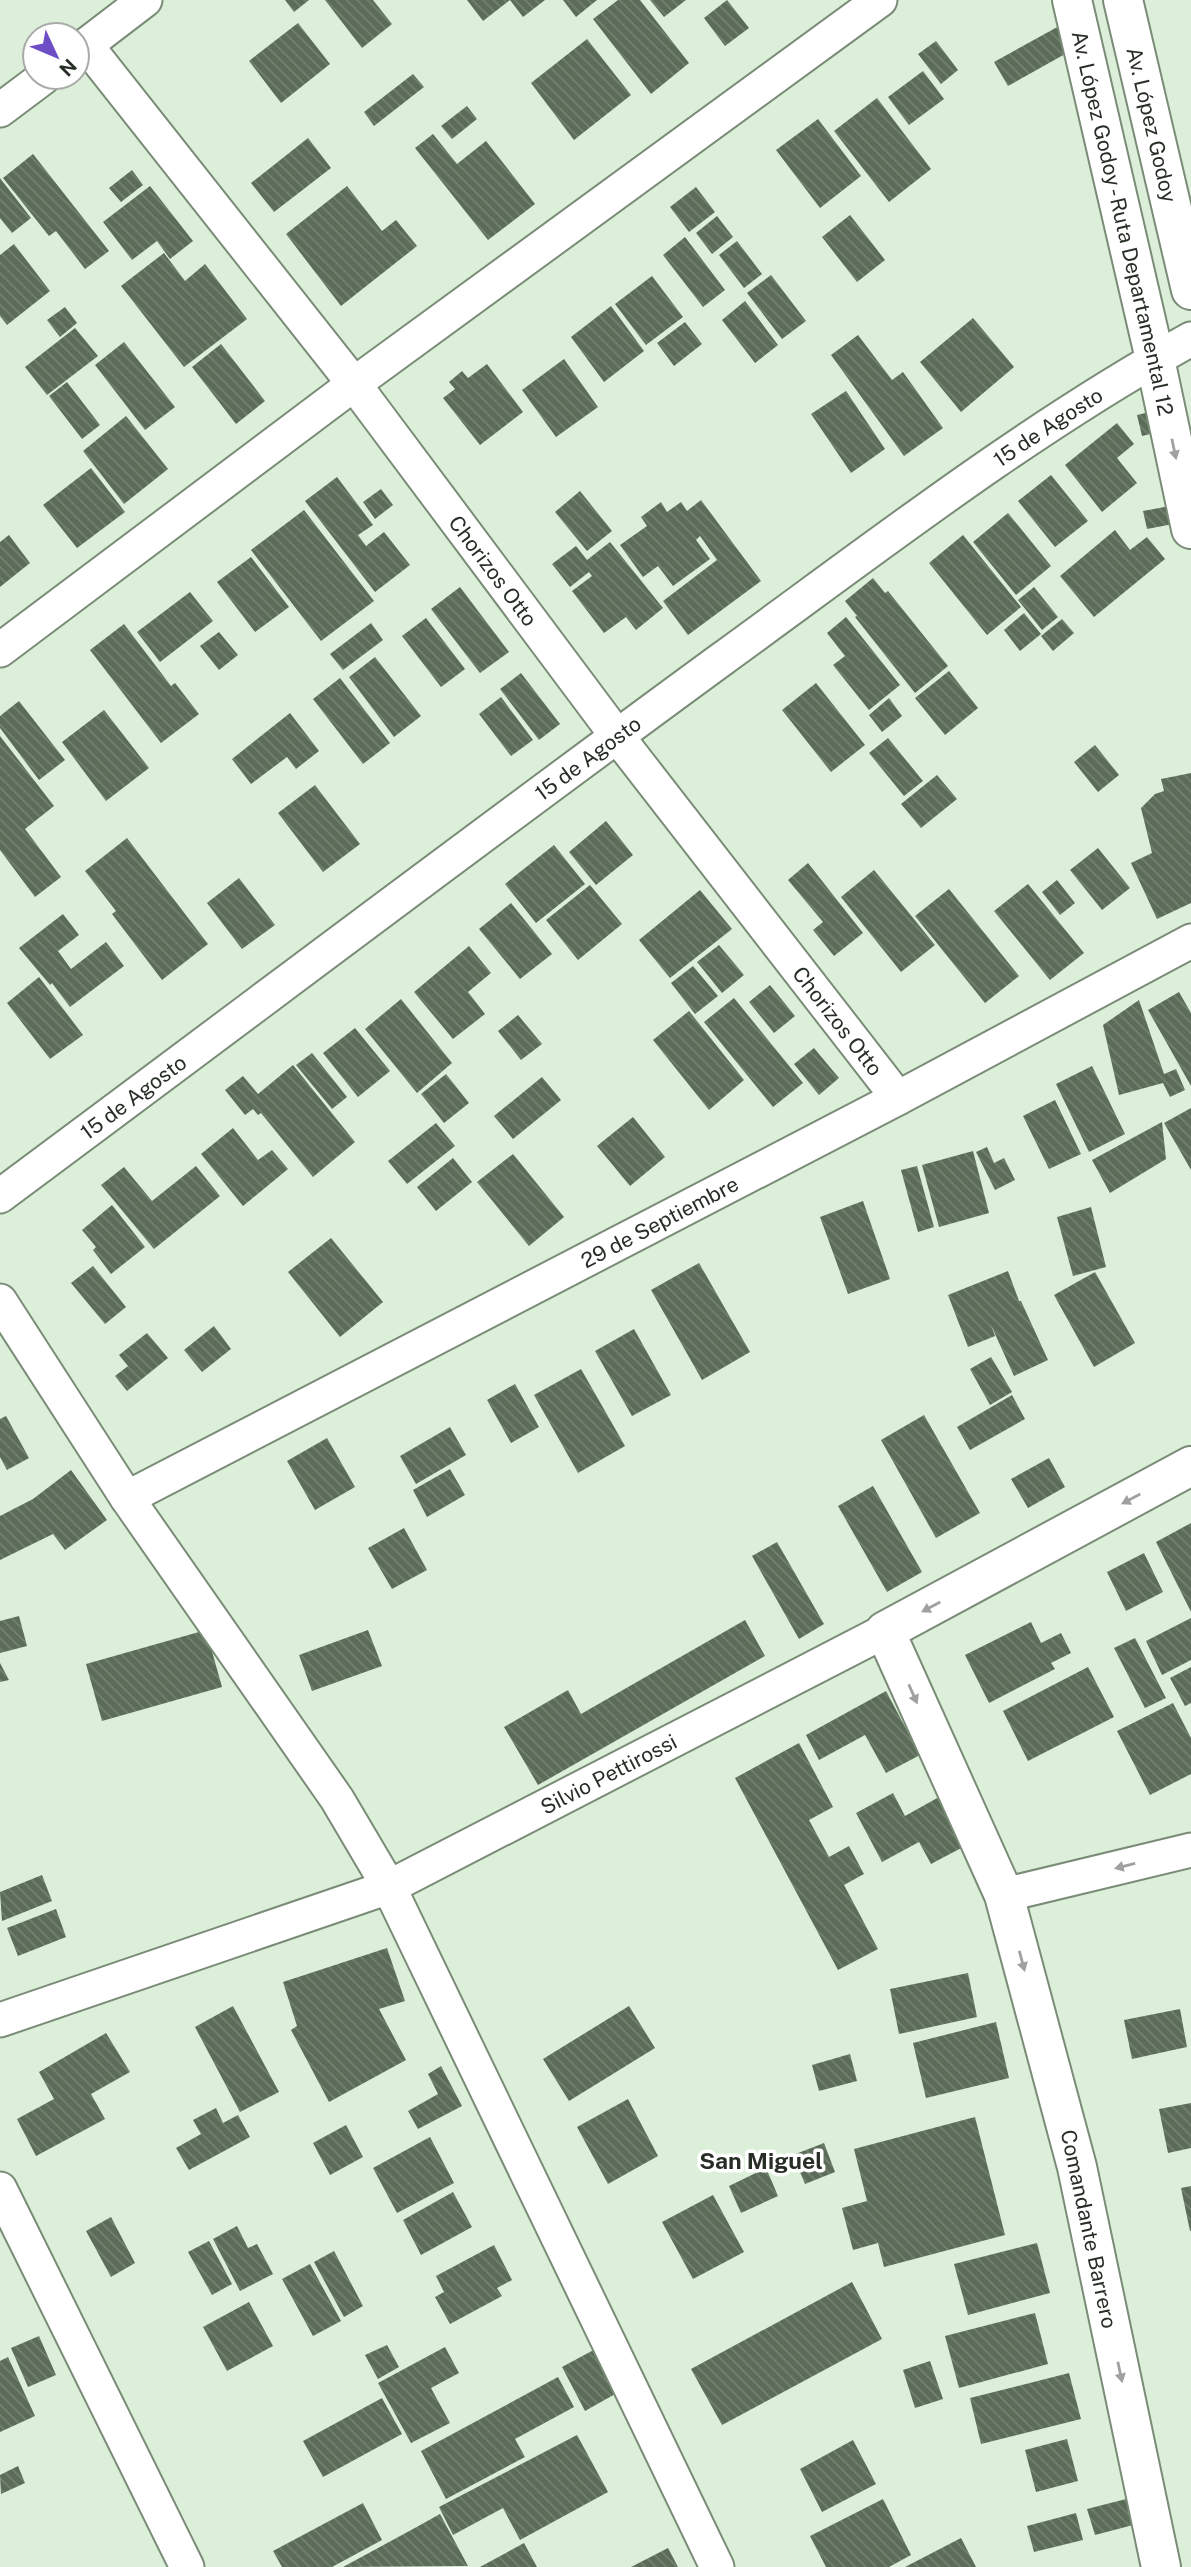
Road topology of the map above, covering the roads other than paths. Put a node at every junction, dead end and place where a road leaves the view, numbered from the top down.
1 (145, 0) edge
2 (880, 0) edge
3 (1072, 0) edge
4 (1123, 0) edge
5 (91, 40) edge
6 (91, 60) edge
7 (25, 91) edge
8 (0, 110) edge
9 (1191, 290) edge
10 (1191, 339) edge
11 (1155, 359) junction
12 (354, 384) junction
13 (1191, 529) edge
14 (0, 650) edge
15 (617, 736) junction
16 (1191, 941) edge
17 (898, 1098) junction
18 (0, 1196) edge
19 (0, 1301) edge
20 (1191, 1466) edge
21 (127, 1498) junction
22 (885, 1631) junction
23 (1191, 1850) edge
24 (390, 1887) junction
25 (1004, 1895) junction
26 (0, 2020) edge
27 (0, 2189) edge
28 (187, 2567) edge
29 (717, 2567) edge
30 (1161, 2567) edge

1 - 5 street
2 - 12 street
3 - 11 main road, Av. López Godoy - Ruta Departamental 12
4 - 9 main road, Av. López Godoy
6 - 12 street, Chorizos Otto
7 - 8 street
10 - 11 street, 15 de Agosto
11 -> 13 main road, Av. López Godoy - Ruta Departamental 12
11 - 15 street, 15 de Agosto
12 - 14 street
12 - 15 street, Chorizos Otto
15 - 17 street, Chorizos Otto
15 - 18 street, 15 de Agosto
16 - 17 street, 29 de Septiembre
17 - 21 street, 29 de Septiembre
19 - 21 street
20 -> 22 main road, Silvio Pettirossi
21 - 24 street
22 - 24 street, Silvio Pettirossi
22 -> 25 main road, Comandante Barrero
23 -> 25 street
24 - 26 street, Silvio Pettirossi
24 - 29 street
25 -> 30 main road, Comandante Barrero
27 - 28 street

